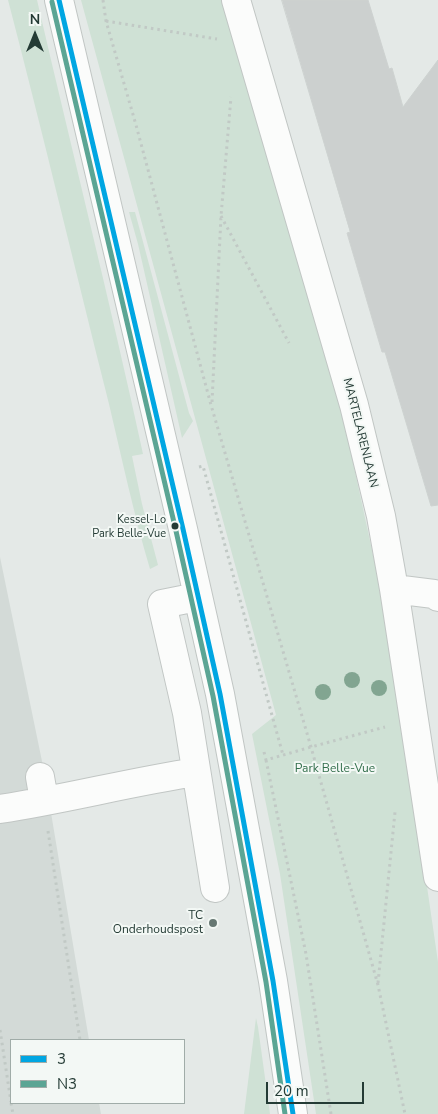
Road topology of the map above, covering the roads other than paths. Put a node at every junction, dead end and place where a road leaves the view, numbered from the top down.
1 (58, 0) edge
2 (236, 0) edge
3 (394, 589) junction
4 (197, 597) junction
5 (438, 597) edge
6 (196, 772) junction
7 (0, 808) edge
8 (438, 877) edge
9 (214, 888) dead end
10 (294, 1114) edge

1 - 4 street
2 - 3 street, MARTELARENLAAN
3 - 5 street
3 - 8 street, MARTELARENLAAN
4 - 6 street
4 - 10 street
6 - 7 street
6 - 9 street

